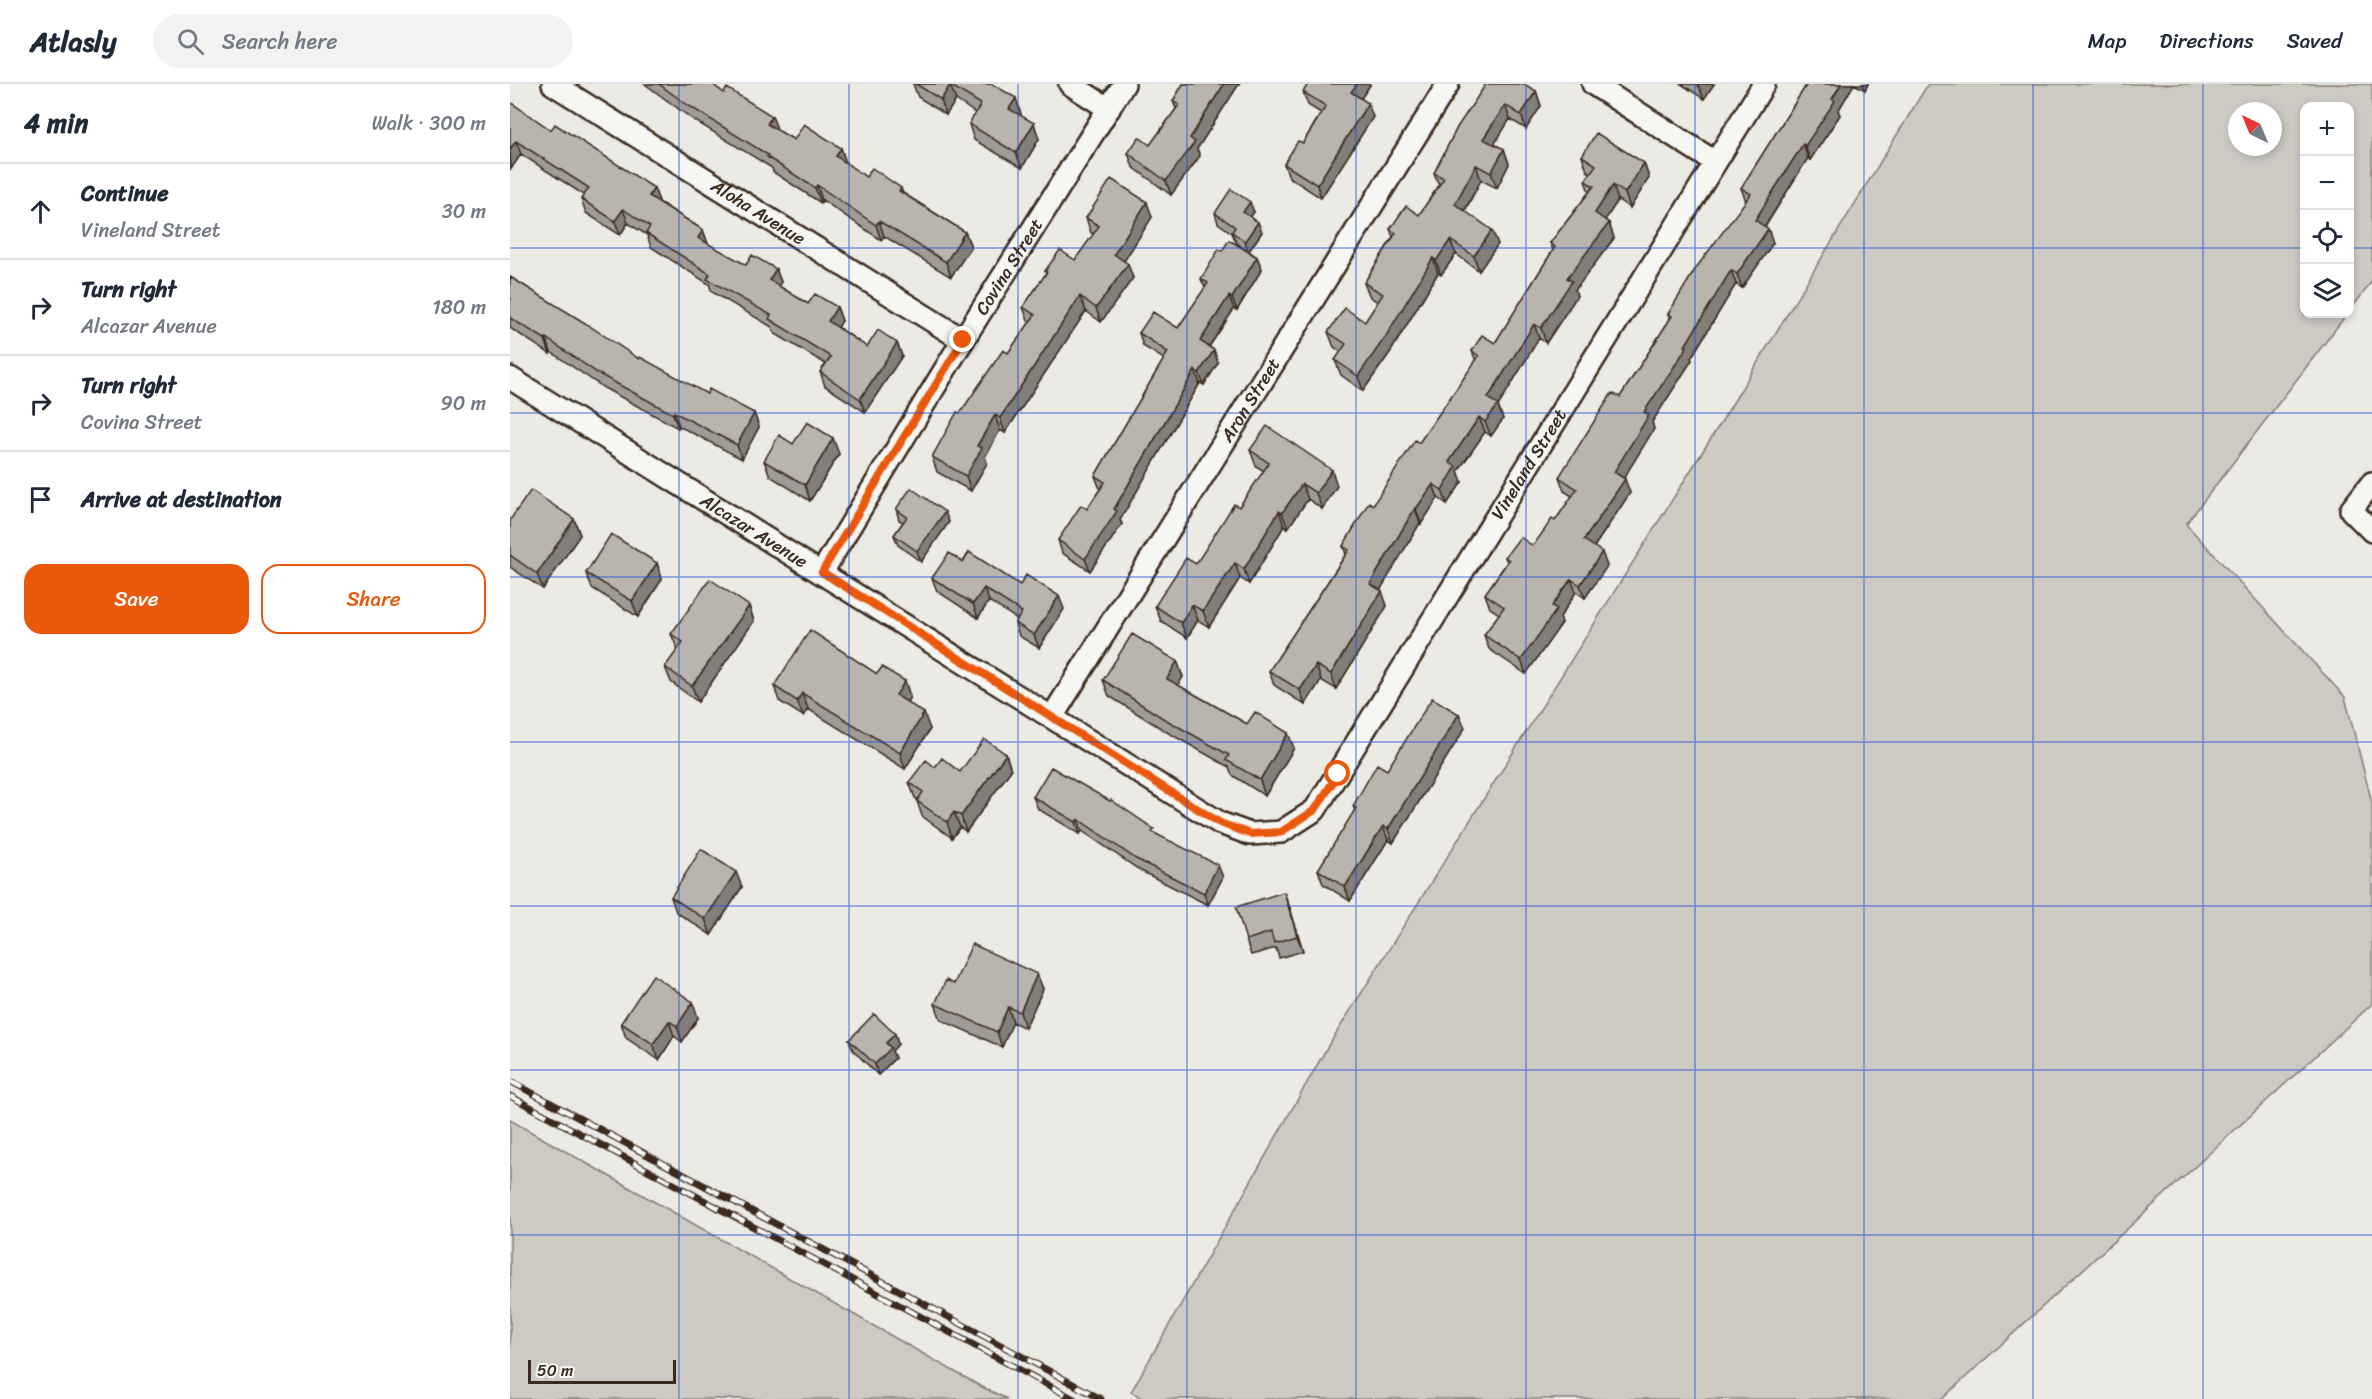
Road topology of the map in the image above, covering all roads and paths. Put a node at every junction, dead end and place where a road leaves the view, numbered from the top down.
1 (553, 84) edge
2 (1070, 84) edge
3 (1125, 84) edge
4 (1448, 84) edge
5 (1593, 84) edge
6 (1764, 84) edge
7 (1109, 108) junction
8 (1715, 162) junction
9 (963, 340) junction
10 (510, 378) edge
11 (2372, 483) edge
12 (2372, 531) edge
13 (822, 572) junction
14 (1052, 717) junction
15 (1281, 832) joint

1 - 9 street, Aloha Avenue
2 - 7 street
3 - 7 street, Covina Street
4 - 14 street, Aron Street
5 - 8 street
6 - 8 street, Vineland Street
7 - 9 street, Covina Street
8 - 15 street, Vineland Street
9 - 13 street, Covina Street
10 - 13 street, Alcazar Avenue
11 - 12 street
13 - 14 street, Alcazar Avenue
14 - 15 street, Alcazar Avenue

